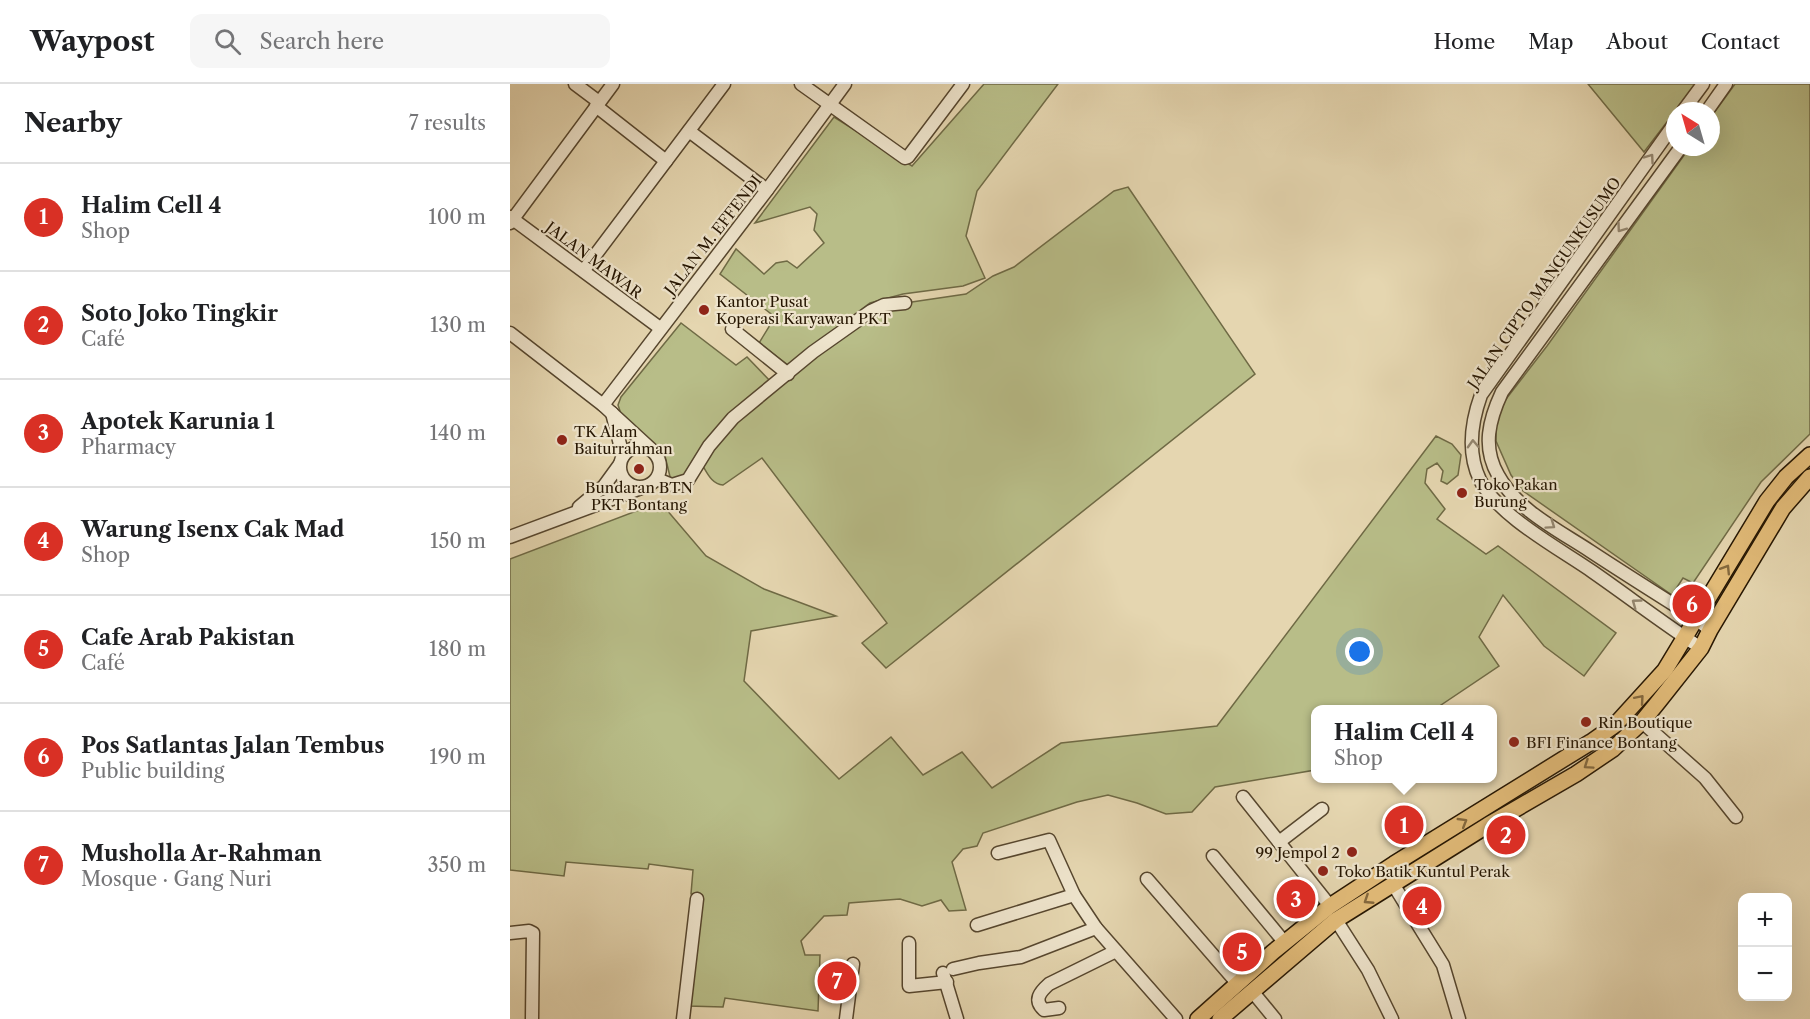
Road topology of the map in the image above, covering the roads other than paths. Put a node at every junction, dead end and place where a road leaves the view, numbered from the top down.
1 (575, 84) edge
2 (613, 84) edge
3 (724, 84) edge
4 (801, 84) edge
5 (845, 84) edge
6 (1703, 84) edge
7 (1726, 84) edge
8 (960, 85) edge
9 (1690, 102) edge
10 (1713, 102) edge
11 (598, 104) junction
12 (828, 105) junction
13 (689, 131) junction
14 (1666, 136) edge
15 (1674, 156) edge
16 (666, 161) junction
17 (767, 190) junction
18 (511, 220) edge
19 (584, 270) junction
20 (905, 303) dead end
21 (660, 328) junction
22 (732, 329) dead end
23 (510, 333) edge
24 (788, 374) junction
25 (607, 409) junction
26 (652, 450) junction
27 (1810, 454) edge
28 (622, 460) junction
29 (1810, 477) edge
30 (657, 478) junction
31 (644, 487) junction
32 (571, 513) junction
33 (510, 537) edge
34 (1695, 618) junction
35 (1710, 630) junction
36 (1684, 637) junction
37 (1701, 648) junction
38 (1642, 722) junction
39 (1244, 797) dead end
40 (1322, 809) dead end
41 (1736, 817) dead end
42 (1279, 842) junction
43 (1429, 843) junction
44 (998, 853) dead end
45 (1213, 856) dead end
46 (1438, 856) junction
47 (1147, 879) dead end
48 (1393, 884) junction
49 (1074, 895) junction
50 (697, 898) dead end
51 (1330, 906) junction
52 (1336, 920) junction
53 (976, 925) dead end
54 (1096, 928) junction
55 (510, 933) edge
56 (909, 943) dead end
57 (1285, 943) junction
58 (1116, 951) junction
59 (852, 964) dead end
60 (948, 974) junction
61 (1238, 984) junction
62 (1252, 991) junction
63 (1059, 1008) dead end
64 (532, 1019) edge
65 (683, 1019) edge
66 (846, 1019) edge
67 (957, 1019) edge
68 (1176, 1019) edge
69 (1198, 1019) edge
70 (1220, 1019) edge
71 (1275, 1019) edge
72 (1392, 1019) edge
73 (1459, 1019) edge

1 - 11 street
2 - 11 street
3 - 13 street
4 - 12 street
5 - 12 street, JALAN M. EFFENDI
6 - 9 street
7 - 10 street
8 - 12 street
11 - 16 street
11 - 18 street
12 - 17 street, JALAN M. EFFENDI
13 - 16 street
13 - 17 street
36 -> 14 street, JALAN CIPTO MANGUNKUSUMO
15 -> 34 street, JALAN CIPTO MANGUNKUSUMO
16 - 19 street
17 - 21 street, JALAN M. EFFENDI
18 - 19 street, JALAN MAWAR
19 - 21 street, JALAN MAWAR
20 - 24 street
21 - 25 street, JALAN M. EFFENDI
22 - 24 street
23 - 25 street
24 - 30 street
25 - 26 street
25 - 28 street
26 - 28 street
26 - 30 street
34 -> 27 main road
28 - 31 street
28 - 32 street
29 - 35 main road
30 - 31 street
31 - 32 street
32 - 33 street
34 - 35 street, JALAN CIPTO MANGUNKUSUMO
34 - 36 main road
35 - 37 main road
36 - 37 street, JALAN CIPTO MANGUNKUSUMO
43 -> 36 main road
37 - 38 main road
38 - 41 street
38 -> 46 main road
39 - 42 street
40 - 42 street
42 - 51 street
43 - 46 main road
43 - 51 main road
44 - 49 street
45 - 57 street
46 - 48 main road
47 - 61 street
48 -> 52 main road
48 - 73 street
49 - 53 street
49 - 54 street
50 - 65 street
51 - 57 main road
52 - 62 main road
52 - 72 street
54 - 58 street
54 - 60 street
55 - 64 street
56 - 60 street
57 - 61 main road
58 - 63 street
58 - 68 street
59 - 66 street
60 - 67 street
61 - 69 main road
62 - 70 main road
62 - 71 street

